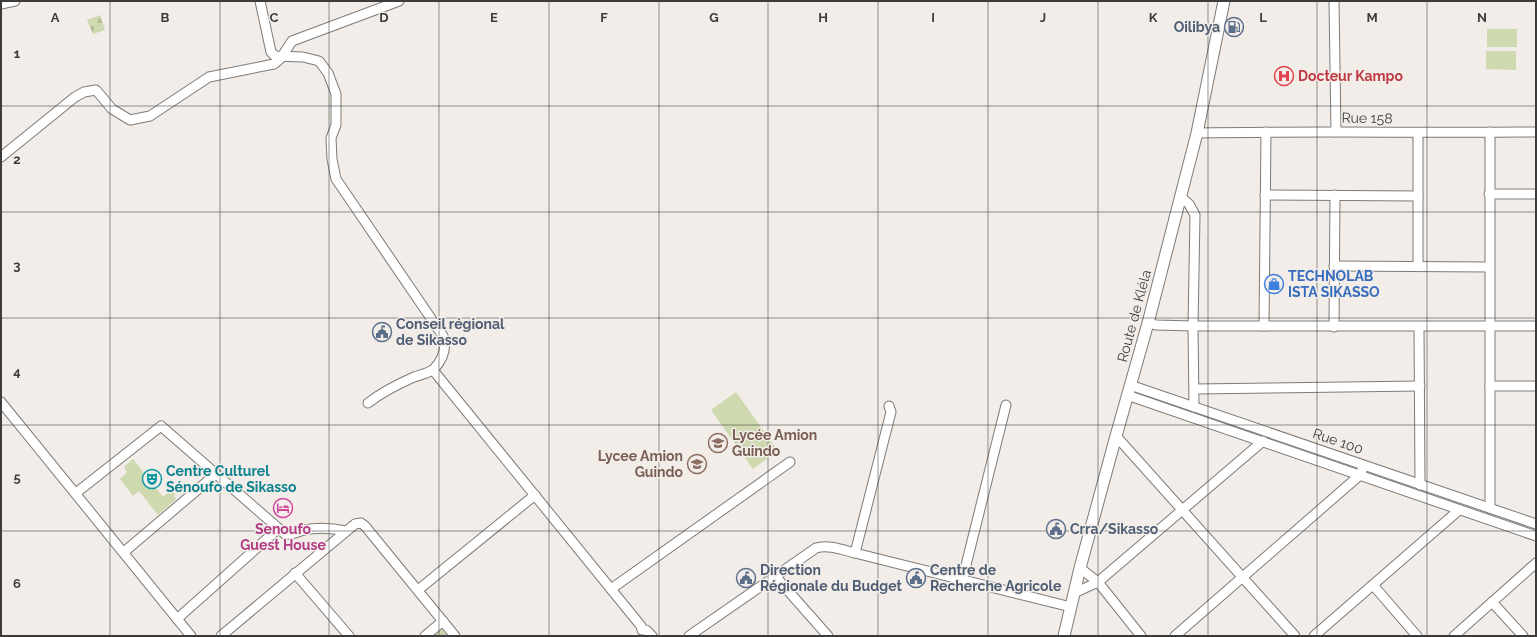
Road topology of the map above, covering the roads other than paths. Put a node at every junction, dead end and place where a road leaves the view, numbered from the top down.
1 (15, 1) edge
2 (260, 1) edge
3 (399, 1) edge
4 (1224, 1) edge
5 (1334, 1) edge
6 (1, 4) edge
7 (282, 56) junction
8 (1266, 132) junction
9 (1336, 132) junction
10 (1490, 132) junction
11 (1536, 132) edge
12 (1197, 133) junction
13 (1418, 133) junction
14 (1, 157) edge
15 (1489, 194) junction
16 (1536, 194) edge
17 (1265, 195) junction
18 (1334, 195) junction
19 (1180, 196) junction
20 (1418, 196) junction
21 (1334, 266) junction
22 (1418, 266) junction
23 (1489, 267) junction
24 (1148, 323) junction
25 (1193, 326) junction
26 (1264, 326) junction
27 (1536, 326) edge
28 (1334, 327) junction
29 (1419, 327) junction
30 (1490, 327) junction
31 (433, 370) junction
32 (1420, 386) junction
33 (1490, 386) junction
34 (1536, 386) edge
35 (1195, 389) junction
36 (1129, 390) junction
37 (1, 402) edge
38 (368, 403) dead end
39 (1006, 405) dead end
40 (889, 406) dead end
41 (1194, 407) junction
42 (1116, 436) junction
43 (1263, 441) junction
44 (790, 462) dead end
45 (1363, 465) junction
46 (216, 474) junction
47 (1360, 475) junction
48 (1420, 485) junction
49 (76, 493) junction
50 (535, 495) junction
51 (1490, 508) junction
52 (1183, 510) junction
53 (1459, 510) junction
54 (1536, 524) edge
55 (278, 530) junction
56 (346, 531) junction
57 (1536, 536) edge
58 (124, 552) junction
59 (855, 553) junction
60 (1536, 563) edge
61 (1080, 568) junction
62 (295, 573) junction
63 (775, 576) junction
64 (1242, 576) junction
65 (962, 580) junction
66 (1098, 582) junction
67 (1373, 585) junction
68 (611, 589) junction
69 (418, 590) junction
70 (1074, 594) junction
71 (1492, 602) junction
72 (1070, 607) junction
73 (178, 619) junction
74 (443, 621) junction
75 (640, 633) edge
76 (191, 636) edge
77 (221, 636) edge
78 (349, 636) edge
79 (425, 636) edge
80 (455, 636) edge
81 (652, 636) edge
82 (689, 636) edge
83 (828, 636) edge
84 (1064, 636) edge
85 (1141, 636) edge
86 (1174, 636) edge
87 (1295, 636) edge
88 (1314, 636) edge
89 (1417, 636) edge
90 (1454, 636) edge
91 (1523, 636) edge

1 - 6 street
2 - 7 street
3 - 7 street
4 - 12 main road, Route de Kléla
5 - 9 street
7 - 14 street
7 - 31 street
8 - 9 street, Rue 158
8 - 12 street, Rue 158
8 - 17 street
9 - 13 street, Rue 158
10 - 11 street, Rue 158
10 - 13 street, Rue 158
10 - 15 street
12 - 19 main road, Route de Kléla
13 - 20 street
15 - 16 street
15 - 23 street
17 - 18 street
17 - 26 street
18 - 20 street
18 - 21 street
19 - 24 main road, Route de Kléla
19 - 25 street
20 - 22 street
21 - 22 street
21 - 28 street
22 - 23 street
23 - 30 street
24 - 25 street
24 - 36 main road, Route de Kléla
25 - 26 street
25 - 35 street
26 - 28 street
27 - 30 street
28 - 29 street
29 - 30 street
29 - 32 street
30 - 33 street
31 - 38 street
31 - 50 street
32 - 35 street
32 - 48 street
33 - 34 street
33 - 51 street
35 - 41 street
36 - 41 street, Rue 100
36 - 42 main road, Route de Kléla
36 - 43 street
37 - 49 street
39 - 65 street
40 - 59 street
41 - 45 street, Rue 100
42 - 52 street
42 - 61 main road, Route de Kléla
43 - 47 street
43 - 52 street
44 - 68 street
45 - 47 street
45 - 48 street, Rue 100
46 - 49 street
46 - 55 street
46 - 58 street
47 - 53 street
47 - 64 street
48 - 51 street, Rue 100
49 - 58 street
50 - 68 street
50 - 69 street
51 - 54 street, Rue 100
52 - 64 street
52 - 66 street
53 - 57 street
53 - 67 street
55 - 56 street
55 - 73 street
56 - 62 street
56 - 69 street
58 - 73 street
59 - 63 street
59 - 65 street
60 - 71 street
61 - 66 street
61 - 70 main road, Route de Kléla
62 - 77 street
62 - 78 street
63 - 82 street
63 - 83 street
64 - 86 street
64 - 87 street
65 - 72 street
66 - 70 street
66 - 85 street
67 - 88 street
67 - 89 street
68 - 75 street
69 - 74 street
70 - 72 main road, Route de Kléla
71 - 90 street
71 - 91 street
72 - 84 main road, Route de Kléla
73 - 76 street
74 - 79 street
74 - 80 street
75 - 81 street

